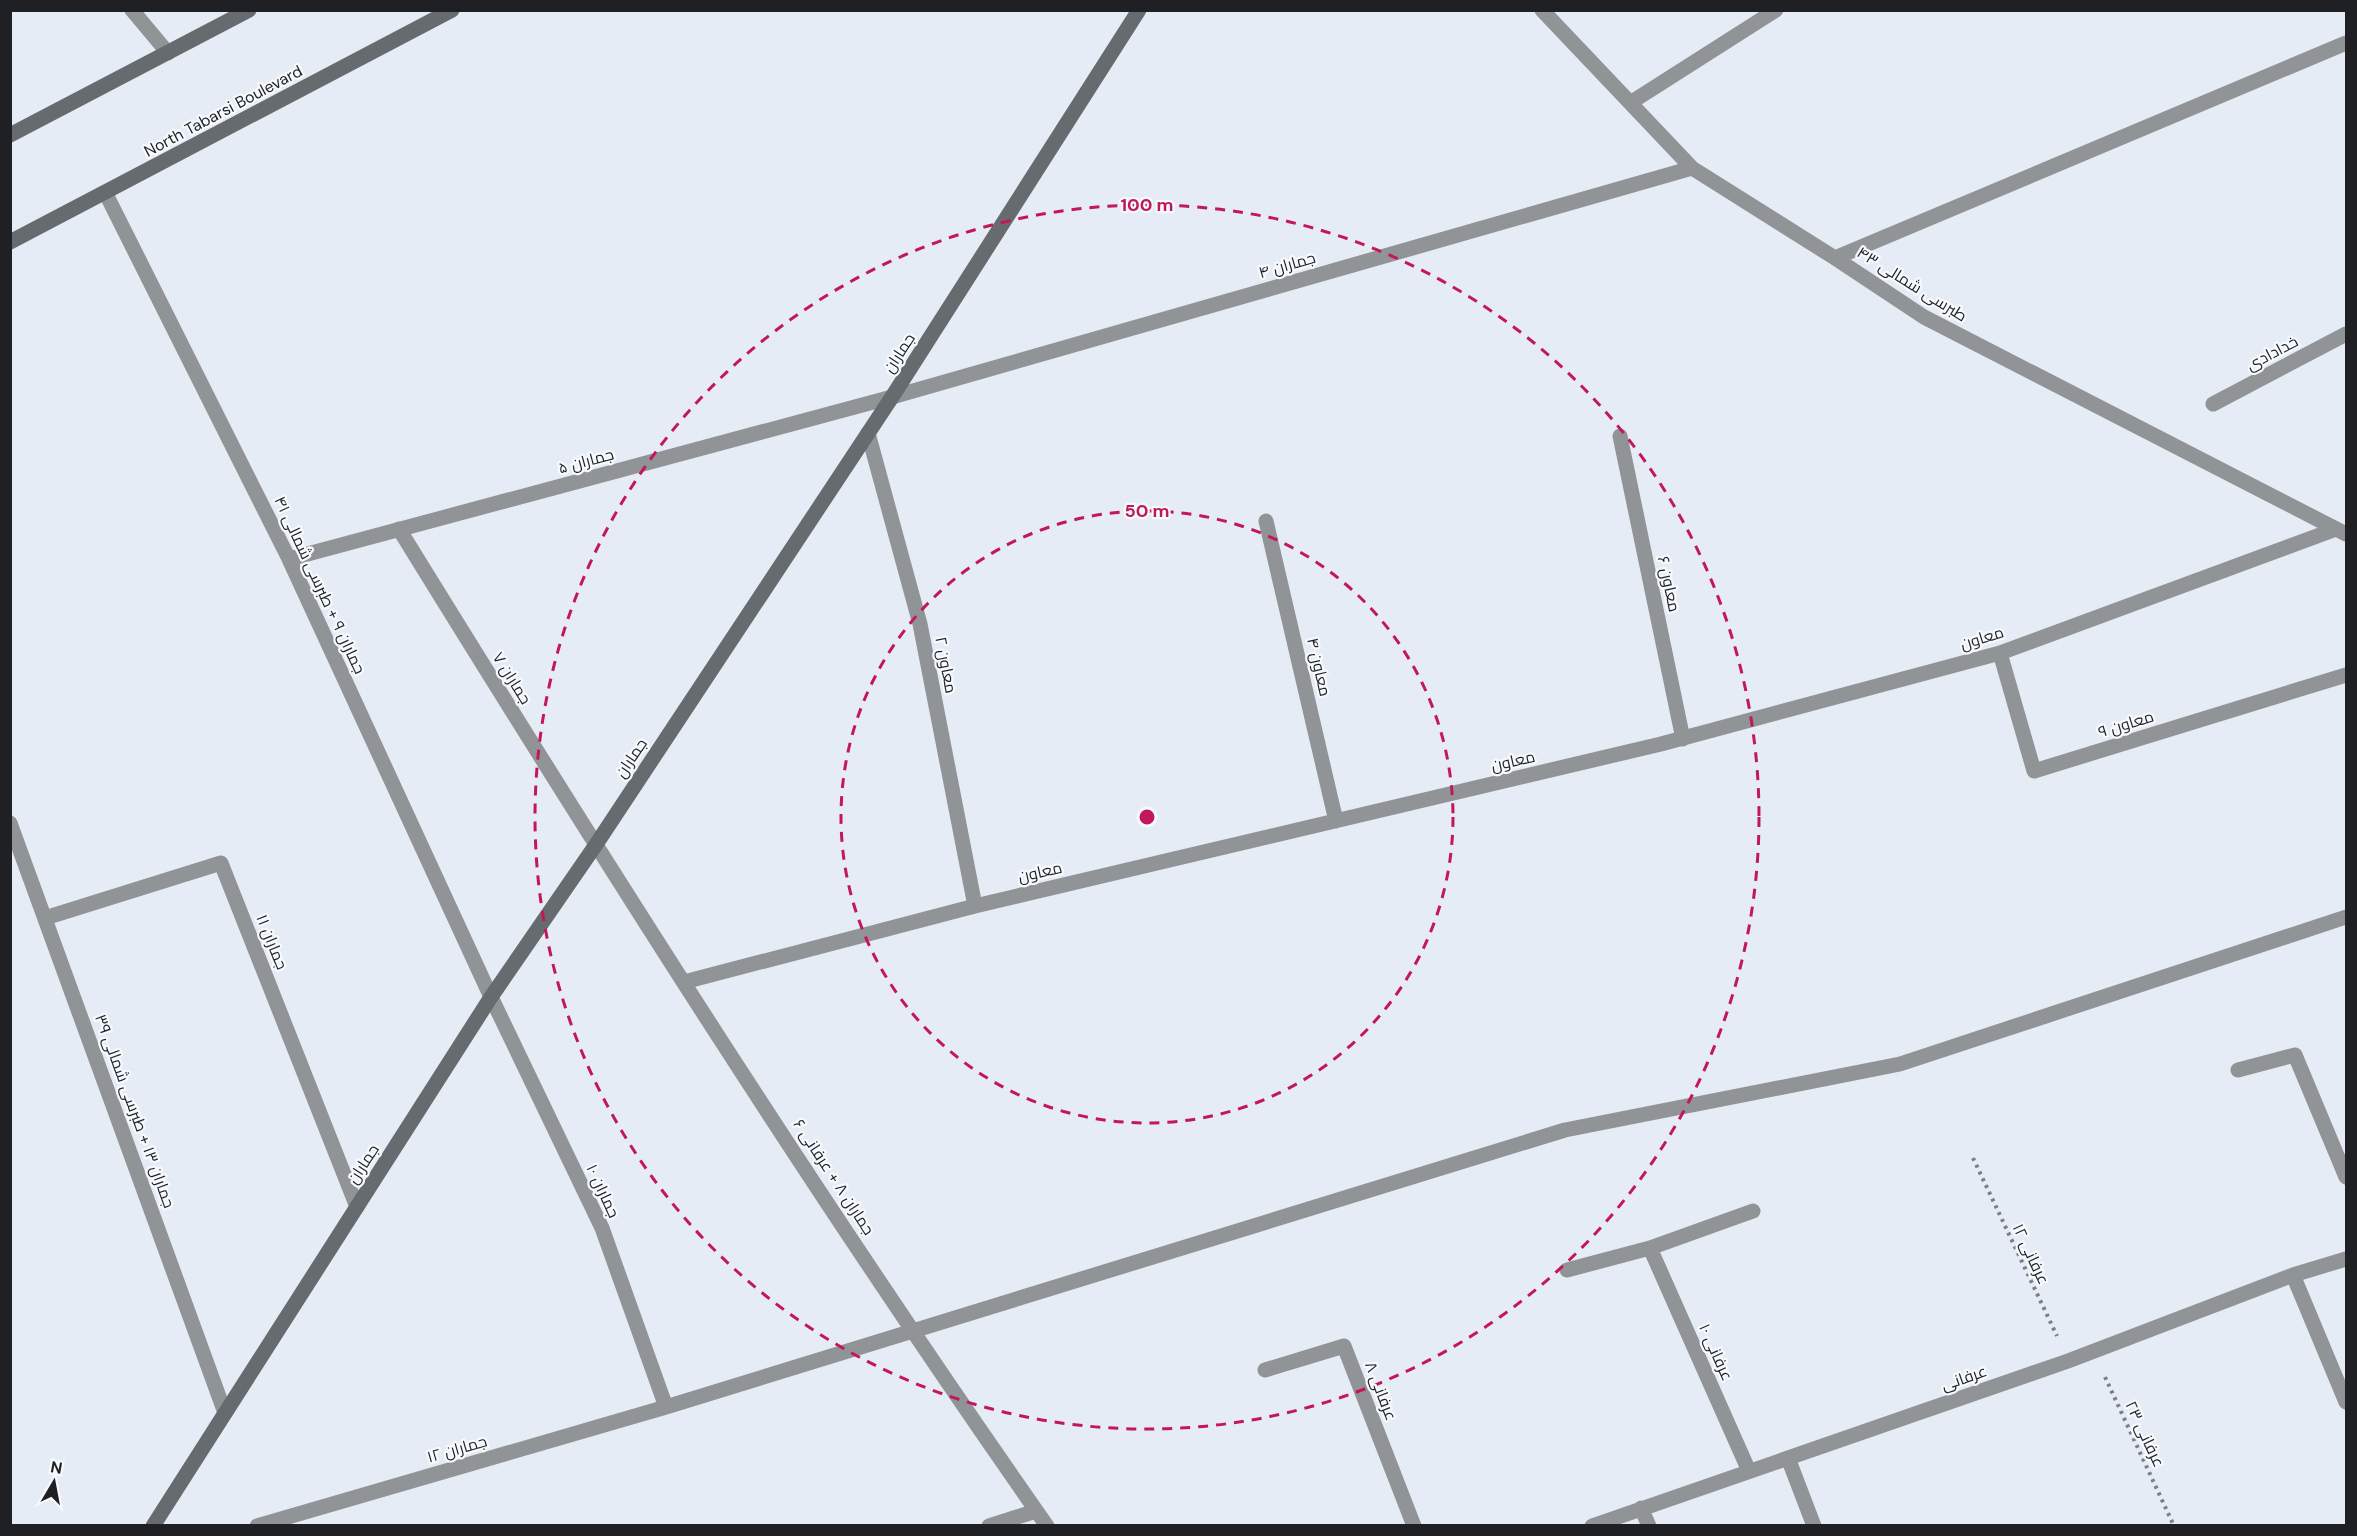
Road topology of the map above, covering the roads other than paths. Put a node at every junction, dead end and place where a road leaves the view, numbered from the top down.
1 (132, 10) edge
2 (249, 10) edge
3 (452, 10) edge
4 (1139, 10) edge
5 (1542, 10) edge
6 (1776, 10) edge
7 (2346, 43) edge
8 (168, 53) junction
9 (1630, 103) junction
10 (10, 135) edge
11 (1692, 168) junction
12 (106, 194) junction
13 (10, 242) edge
14 (1835, 258) junction
15 (2346, 334) edge
16 (892, 397) junction
17 (2214, 404) dead end
18 (868, 433) junction
19 (1620, 436) dead end
20 (1266, 521) dead end
21 (399, 529) junction
22 (2341, 532) edge
23 (289, 559) junction
24 (2000, 653) junction
25 (2346, 675) edge
26 (1683, 739) junction
27 (1336, 821) junction
28 (10, 823) edge
29 (595, 846) junction
30 (975, 906) junction
31 (2346, 917) edge
32 (45, 918) junction
33 (684, 982) junction
34 (491, 997) junction
35 (2238, 1070) dead end
36 (2346, 1177) edge
37 (357, 1207) junction
38 (1753, 1211) dead end
39 (1650, 1248) junction
40 (2346, 1259) edge
41 (1567, 1270) dead end
42 (2293, 1275) junction
43 (913, 1331) junction
44 (1265, 1370) dead end
45 (2346, 1402) edge
46 (666, 1407) junction
47 (225, 1413) junction
48 (1788, 1458) junction
49 (1749, 1471) junction
50 (1641, 1508) junction
51 (1036, 1511) junction
52 (153, 1526) edge
53 (257, 1526) edge
54 (989, 1526) edge
55 (1047, 1526) edge
56 (1414, 1526) edge
57 (1592, 1526) edge
58 (1649, 1526) edge
59 (1814, 1526) edge

1 - 8 street
2 - 8 street
3 - 12 street, North Tabarsi Boulevard
4 - 16 street, جماران
5 - 9 street, طبرسی شمالی ۴۳
6 - 9 street
7 - 14 street
8 - 10 street
9 - 11 street, طبرسی شمالی ۴۳
11 - 14 street, طبرسی شمالی ۴۳
11 - 16 street, جماران ۴
12 - 13 street, North Tabarsi Boulevard
12 - 23 street, جماران ۹ + طبرسی شمالی ۴۱
14 - 22 street, طبرسی شمالی ۴۳
15 - 17 street, خدادادی
16 - 18 street, جماران
16 - 21 street, جماران ۵
18 - 29 street, جماران
18 - 30 street, معاون ۲
19 - 26 street, معاون ۶
20 - 27 street, معاون ۴
21 - 23 street, جماران ۵
21 - 29 street, جماران ۷
22 - 24 street, معاون
23 - 34 street, جماران ۹ + طبرسی شمالی ۴۱
24 - 25 street, معاون ۹
24 - 26 street, معاون
26 - 27 street, معاون
27 - 30 street, معاون
28 - 32 street, جماران ۱۳ + طبرسی شمالی ۳۹
29 - 33 street, جماران ۸ + عرفانی ۶
29 - 34 street, جماران
30 - 33 street, معاون
31 - 43 street, جماران ۱۲
32 - 37 street, جماران ۱۱
32 - 47 street, جماران ۱۳ + طبرسی شمالی ۳۹
33 - 43 street, جماران ۸ + عرفانی ۶
34 - 37 street, جماران
34 - 46 street, جماران ۱۰
35 - 36 street
37 - 47 street, جماران
38 - 39 street
39 - 41 street
39 - 49 street, عرفانی ۱۰
40 - 42 street, عرفانی
42 - 45 street
42 - 48 street, عرفانی
43 - 46 street, جماران ۱۲
43 - 51 street, جماران ۸ + عرفانی ۶
44 - 56 street, عرفانی ۸
46 - 53 street, جماران ۱۲
47 - 52 street, جماران
48 - 49 street, عرفانی
48 - 59 street
49 - 50 street, عرفانی
50 - 57 street, عرفانی
50 - 58 street
51 - 54 street
51 - 55 street, جماران ۸ + عرفانی ۶

